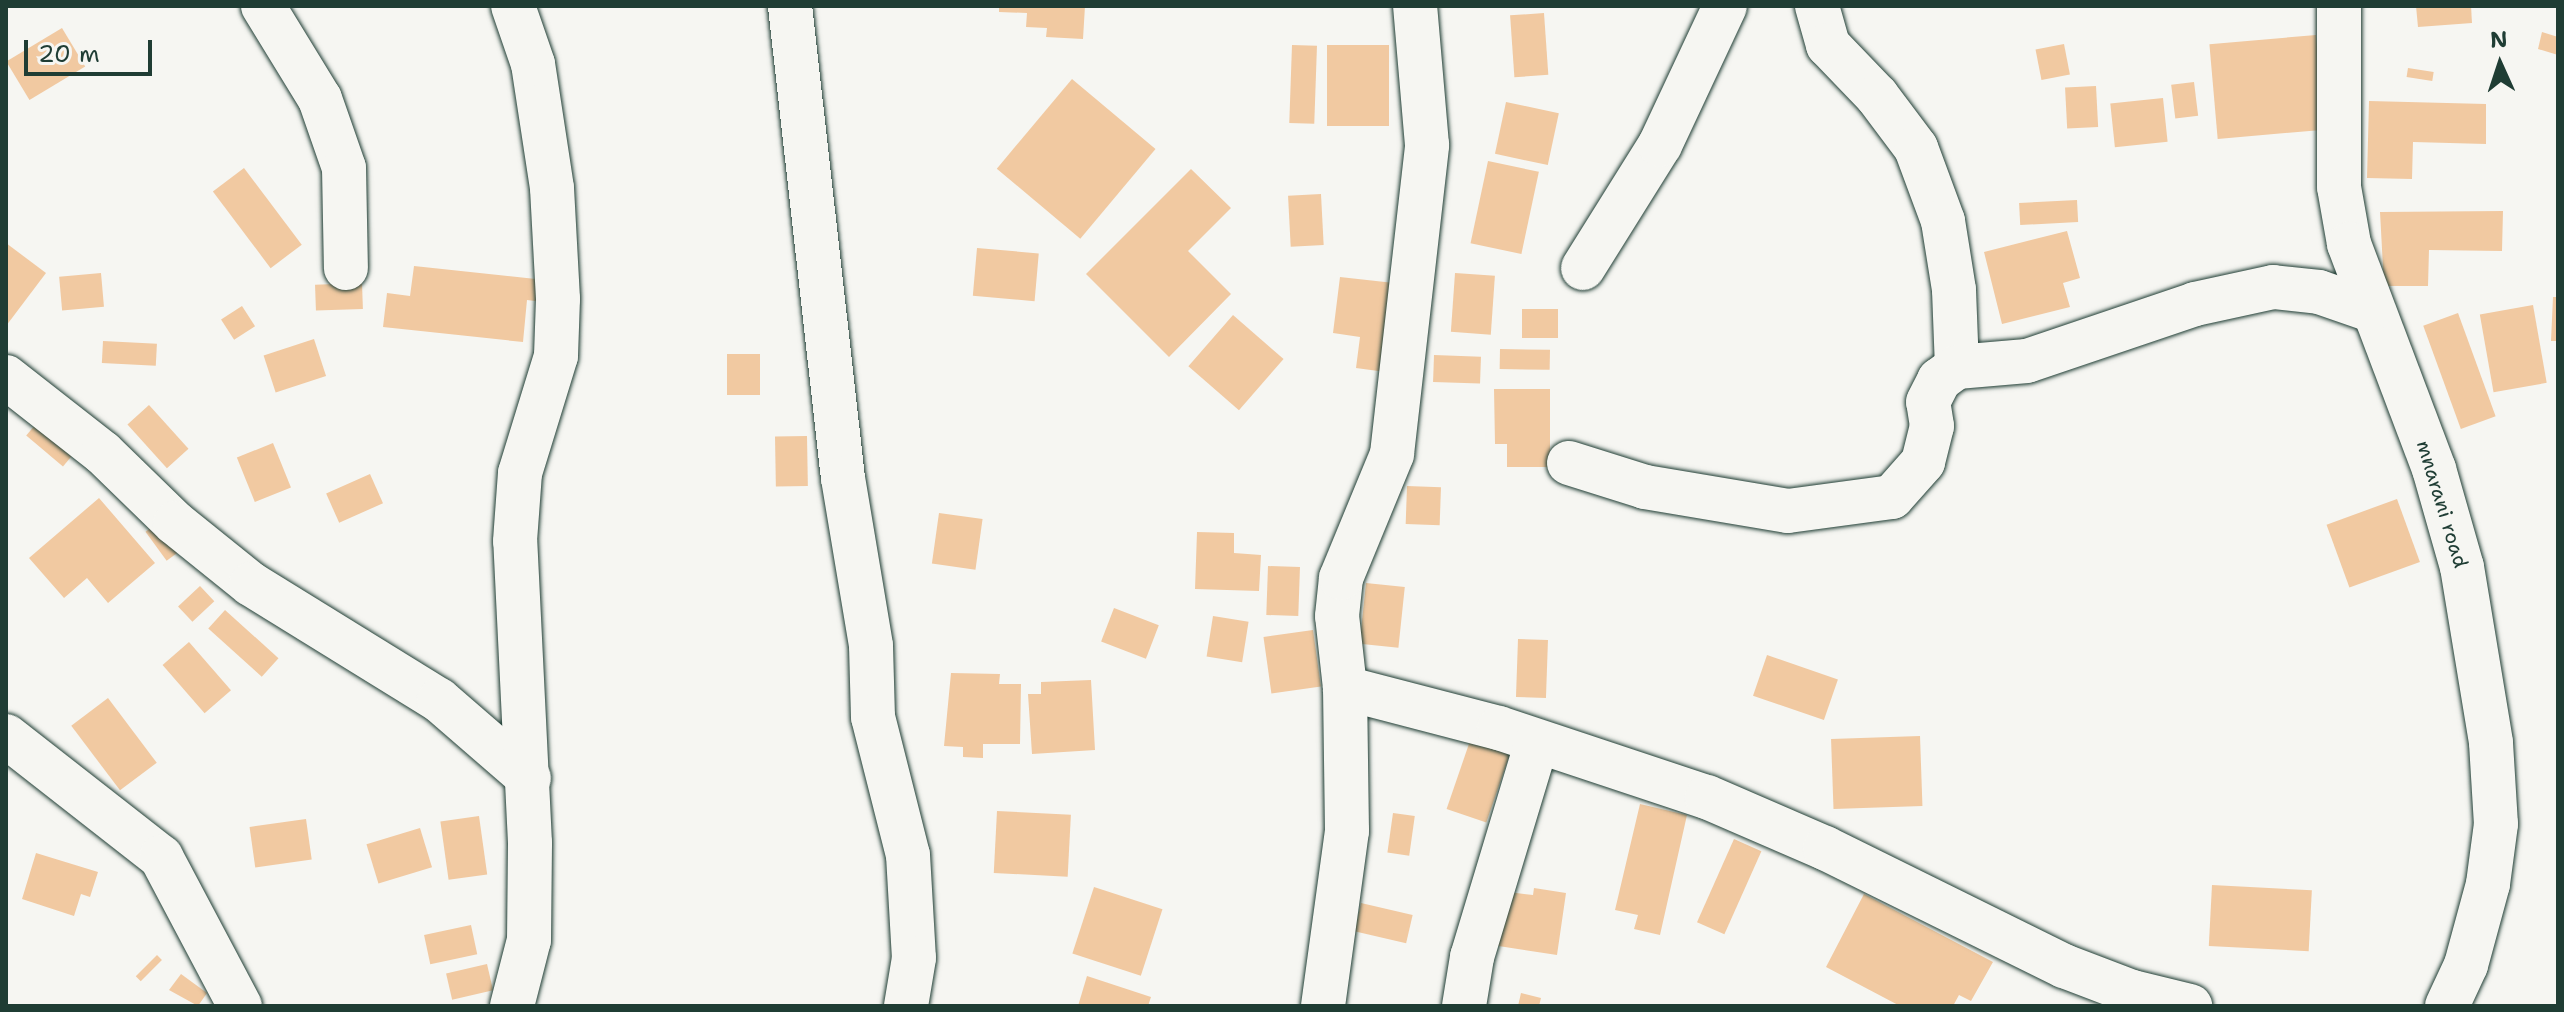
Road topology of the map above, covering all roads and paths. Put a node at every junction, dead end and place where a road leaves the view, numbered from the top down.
1 (263, 6) edge
2 (513, 6) edge
3 (790, 6) edge
4 (1415, 6) edge
5 (1725, 6) edge
6 (1817, 6) edge
7 (2339, 6) edge
8 (346, 268) dead end
9 (1583, 268) dead end
10 (2371, 310) junction
11 (1957, 367) junction
12 (6, 377) edge
13 (1569, 463) dead end
14 (1345, 688) junction
15 (6, 736) edge
16 (1537, 742) junction
17 (529, 778) junction
18 (240, 1006) edge
19 (512, 1006) edge
20 (906, 1006) edge
21 (1323, 1006) edge
22 (1464, 1006) edge
23 (2190, 1006) edge
24 (2447, 1006) edge

1 - 8 street
2 - 17 street
3 - 20 street
4 - 14 street
5 - 9 street
6 - 11 street
7 - 10 street, mnarani road
10 - 11 street
10 - 24 street, mnarani road
11 - 13 street
12 - 17 street
14 - 16 street
14 - 21 street
15 - 18 street
16 - 22 street
16 - 23 street
17 - 19 street

